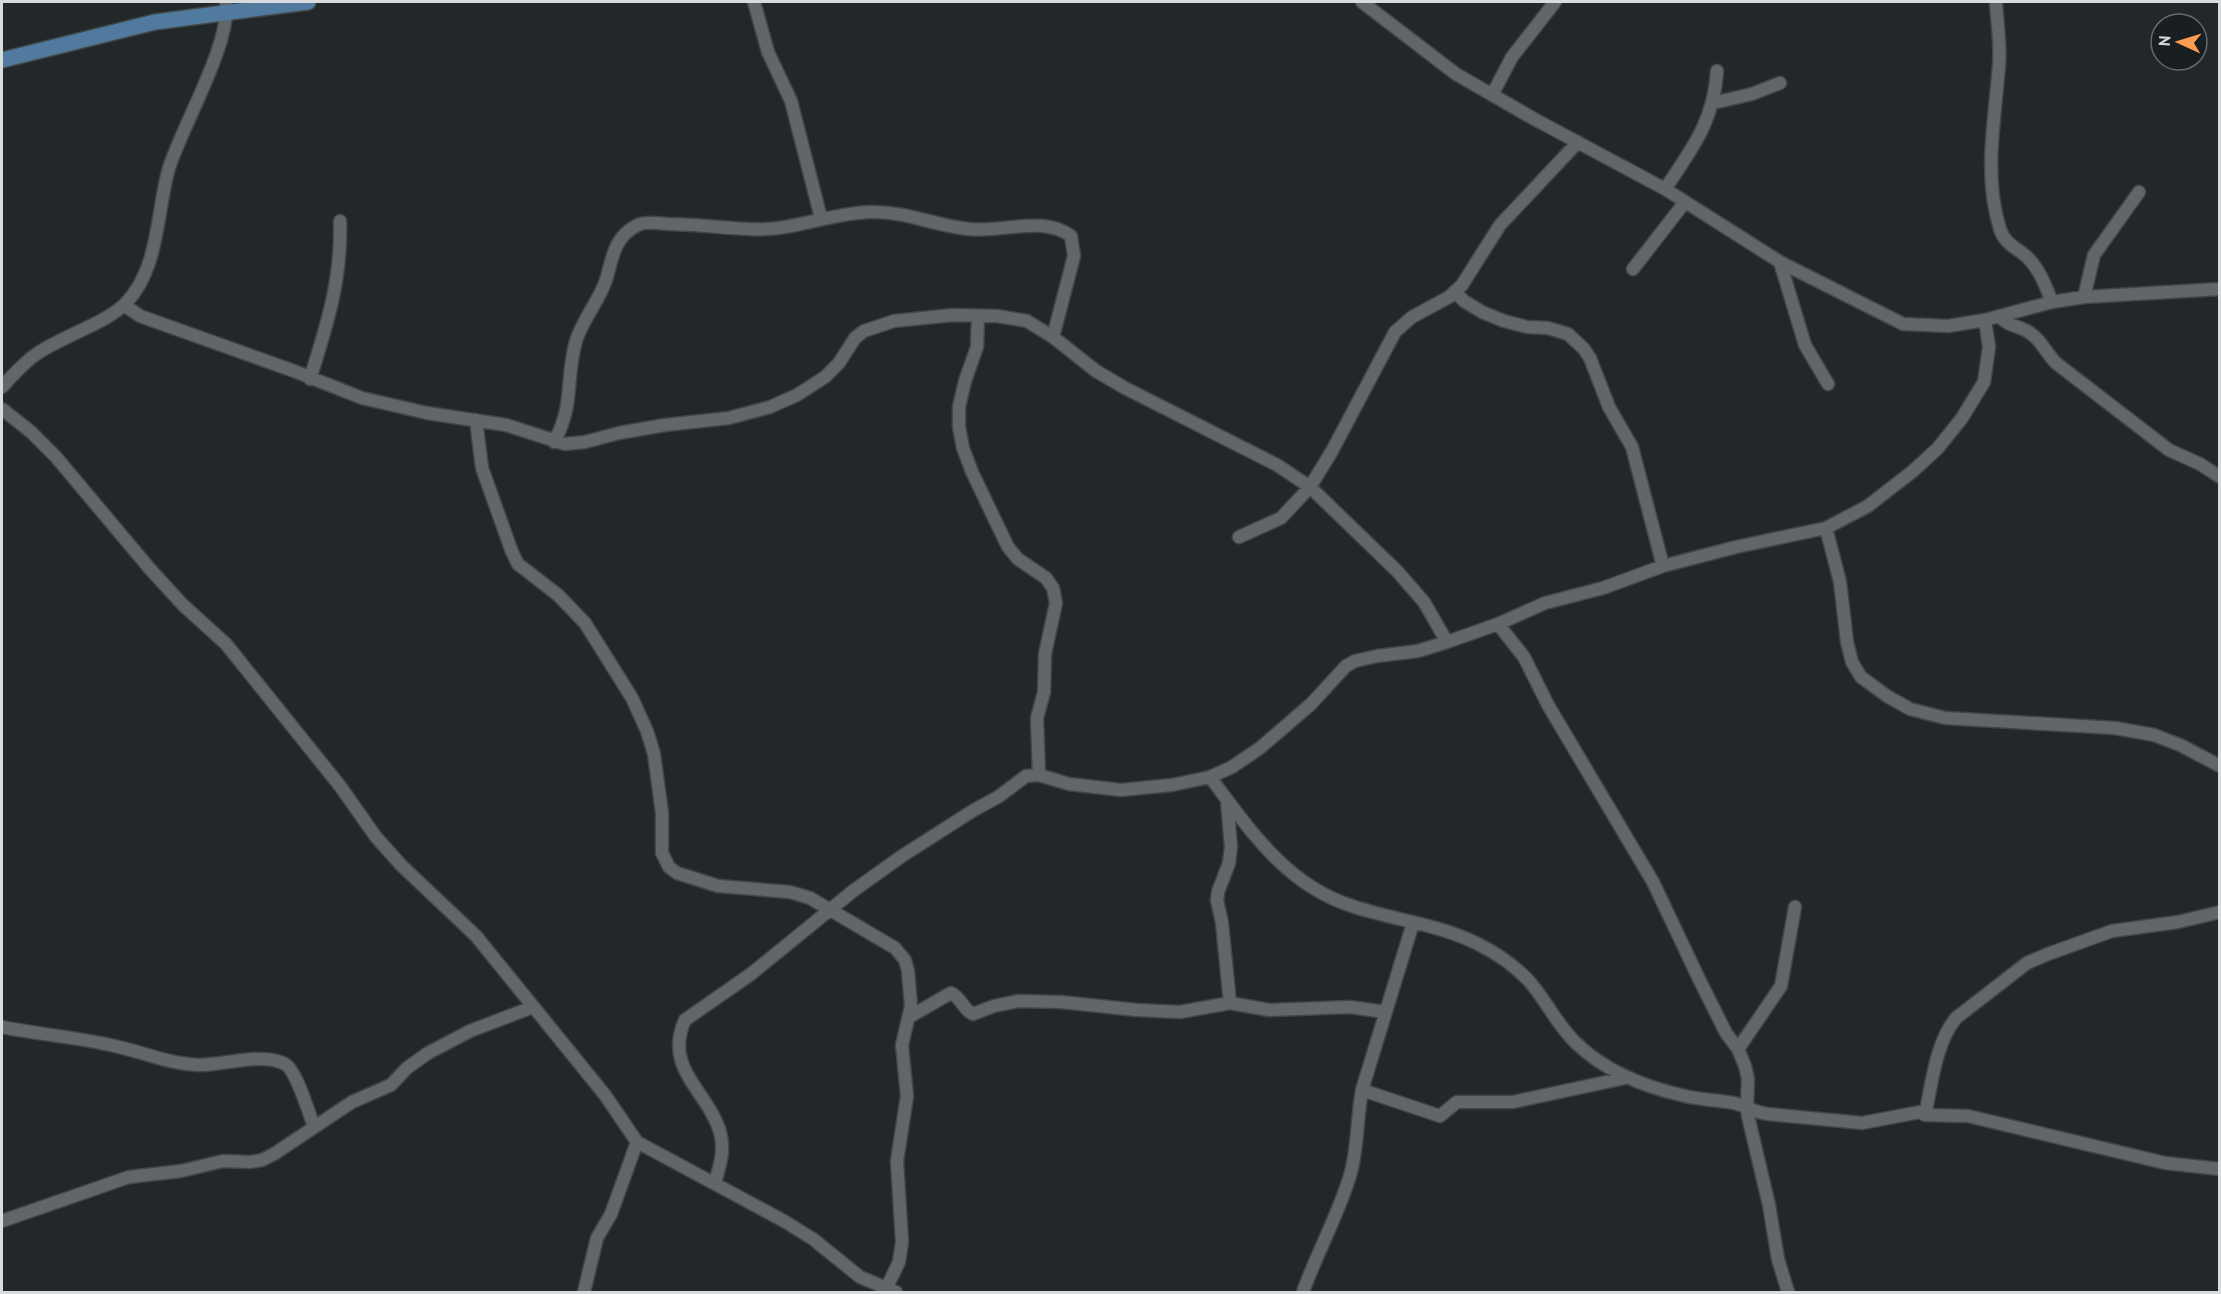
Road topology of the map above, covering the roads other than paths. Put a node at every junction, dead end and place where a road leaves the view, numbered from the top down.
1 (308, 2) edge
2 (754, 2) edge
3 (1362, 2) edge
4 (1556, 2) edge
5 (1996, 2) edge
6 (227, 7) edge
7 (2, 60) edge
8 (1717, 71) dead end
9 (1780, 83) dead end
10 (1492, 95) junction
11 (1713, 103) junction
12 (1578, 142) junction
13 (1665, 189) junction
14 (2139, 192) dead end
15 (1685, 202) junction
16 (821, 218) junction
17 (340, 221) dead end
18 (1780, 262) junction
19 (1633, 269) dead end
20 (2220, 289) edge
21 (1455, 292) junction
22 (2084, 297) junction
23 (2052, 302) junction
24 (124, 305) junction
25 (978, 316) junction
26 (1999, 316) junction
27 (1984, 320) junction
28 (1053, 337) junction
29 (310, 379) junction
30 (1828, 384) dead end
31 (2, 387) edge
32 (2, 409) edge
33 (476, 420) junction
34 (554, 442) junction
35 (2220, 477) edge
36 (1310, 488) junction
37 (1826, 528) junction
38 (1239, 537) dead end
39 (1663, 566) junction
40 (1498, 624) junction
41 (1447, 642) junction
42 (2218, 763) edge
43 (1039, 775) junction
44 (1210, 777) junction
45 (1227, 798) junction
46 (1795, 907) dead end
47 (830, 909) junction
48 (2220, 912) edge
49 (1413, 922) junction
50 (1230, 1003) junction
51 (533, 1007) junction
52 (1385, 1012) junction
53 (909, 1017) junction
54 (2, 1027) edge
55 (1738, 1049) junction
56 (1625, 1078) junction
57 (1362, 1090) junction
58 (1747, 1107) junction
59 (1925, 1115) junction
60 (314, 1126) junction
61 (637, 1142) junction
62 (2220, 1169) edge
63 (715, 1182) junction
64 (2, 1221) edge
65 (860, 1277) junction
66 (891, 1291) edge
67 (584, 1293) edge
68 (869, 1293) edge
69 (1303, 1293) edge
70 (1788, 1293) edge

1 - 6 main road
2 - 16 street
3 - 10 street
4 - 10 street
5 - 23 street
6 - 7 main road
6 - 24 street
8 - 11 street
9 - 11 street
10 - 12 street
11 - 13 street
12 - 13 street
12 - 21 street
13 - 15 street
14 - 22 street
15 - 18 street
15 - 19 street
16 - 28 street
16 - 34 street
17 - 29 street
18 - 27 street
18 - 30 street
20 - 22 street
21 - 36 street
21 - 39 street
22 - 23 street
23 - 26 street
24 - 29 street
24 - 31 street
25 - 28 street
25 - 34 street
25 - 43 street
26 - 27 street
26 - 35 street
27 - 37 street
28 - 36 street
29 - 33 street
32 - 51 street
33 - 34 street
33 - 47 street
36 - 38 street
36 - 41 street
37 - 39 street
37 - 42 street
39 - 40 street
40 - 41 street
40 - 55 street
41 - 44 street
43 - 44 street
43 - 47 street
44 - 45 street
45 - 49 street
45 - 50 street
46 - 55 street
47 - 53 street
47 - 63 street
48 - 59 street
49 - 52 street
49 - 56 street
50 - 52 street
50 - 53 street
51 - 60 street
51 - 61 street
52 - 57 street
53 - 66 street
54 - 60 street
55 - 58 street
56 - 57 street
56 - 58 street
57 - 69 street
58 - 59 street
58 - 70 street
59 - 62 street
60 - 64 street
61 - 63 street
61 - 67 street
63 - 65 street
65 - 66 street
65 - 68 street

